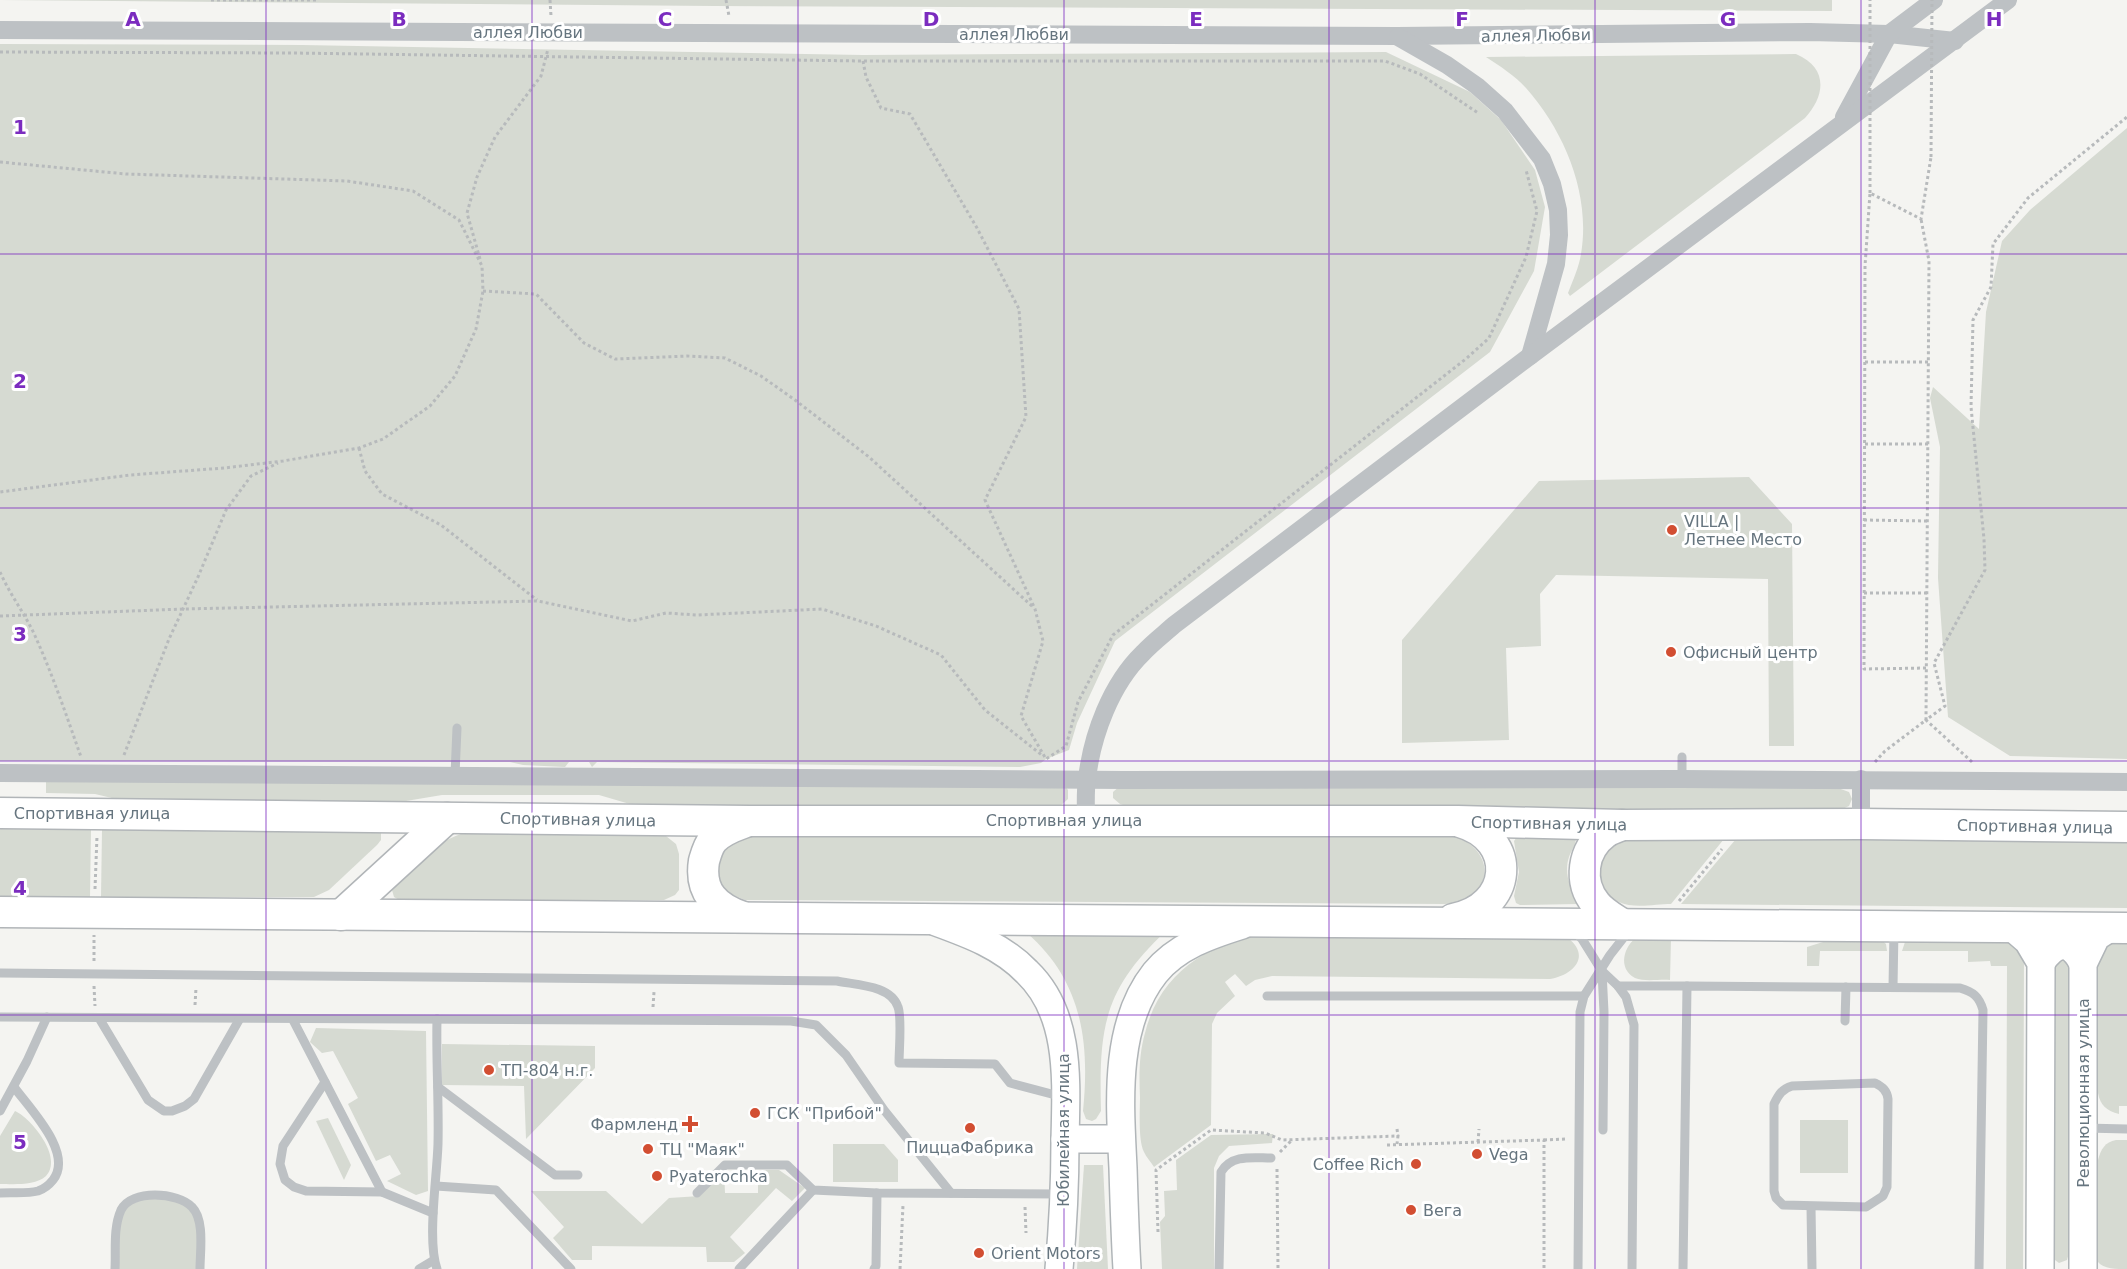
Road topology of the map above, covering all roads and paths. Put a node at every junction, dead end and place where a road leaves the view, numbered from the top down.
1 (211, 0) edge
2 (265, 0) edge
3 (318, 0) edge
4 (1870, 0) edge
5 (1933, 0) edge
6 (2008, 0) edge
7 (0, 30) edge
8 (552, 32) junction
9 (1889, 34) junction
10 (1397, 36) junction
11 (1955, 41) junction
12 (0, 52) edge
13 (546, 57) junction
14 (863, 61) junction
15 (2127, 117) edge
16 (1486, 118) dead end
17 (1842, 122) junction
18 (0, 162) edge
19 (1525, 169) dead end
20 (1870, 193) junction
21 (1921, 219) junction
22 (482, 266) junction
23 (483, 291) junction
24 (1530, 356) junction
25 (1865, 362) junction
26 (1928, 362) junction
27 (1865, 444) junction
28 (1928, 444) junction
29 (359, 448) junction
30 (283, 461) junction
31 (0, 492) edge
32 (1864, 520) junction
33 (1927, 521) junction
34 (0, 572) edge
35 (1864, 592) junction
36 (1927, 592) junction
37 (538, 601) junction
38 (184, 609) junction
39 (1035, 609) junction
40 (0, 616) edge
41 (24, 616) junction
42 (1926, 668) junction
43 (1926, 720) junction
44 (457, 728) dead end
45 (1682, 757) dead end
46 (1046, 759) junction
47 (1056, 764) dead end
48 (0, 773) edge
49 (87, 774) junction
50 (117, 774) junction
51 (455, 775) junction
52 (1087, 778) junction
53 (1682, 779) junction
54 (1861, 780) junction
55 (1991, 780) junction
56 (2127, 782) edge
57 (0, 813) edge
58 (447, 818) junction
59 (1086, 820) junction
60 (749, 821) junction
61 (1458, 821) junction
62 (1861, 824) junction
63 (1622, 825) junction
64 (2127, 827) edge
65 (1724, 846) dead end
66 (1677, 904) dead end
67 (0, 912) edge
68 (341, 915) junction
69 (745, 918) junction
70 (926, 918) junction
71 (1254, 922) junction
72 (1436, 922) junction
73 (1565, 923) junction
74 (1628, 924) junction
75 (1894, 926) junction
76 (2013, 928) junction
77 (2119, 928) edge
78 (2041, 963) junction
79 (2083, 964) junction
80 (1602, 970) junction
81 (0, 973) edge
82 (196, 975) junction
83 (654, 980) junction
84 (1618, 986) junction
85 (1687, 986) junction
86 (1846, 987) junction
87 (1893, 987) junction
88 (1267, 996) dead end
89 (1584, 996) junction
90 (0, 1017) edge
91 (47, 1017) junction
92 (99, 1018) junction
93 (195, 1019) junction
94 (436, 1019) junction
95 (239, 1020) junction
96 (293, 1020) junction
97 (652, 1020) junction
98 (1845, 1021) dead end
99 (325, 1082) junction
100 (14, 1087) junction
101 (438, 1087) junction
102 (1066, 1097) junction
103 (0, 1112) edge
104 (2083, 1128) junction
105 (1397, 1129) dead end
106 (1479, 1129) dead end
107 (2127, 1129) edge
108 (1603, 1130) dead end
109 (1398, 1136) junction
110 (1065, 1139) junction
111 (1121, 1139) junction
112 (1292, 1140) junction
113 (1478, 1142) junction
114 (1397, 1144) junction
115 (1387, 1145) dead end
116 (1274, 1157) joint
117 (1277, 1167) dead end
118 (578, 1175) dead end
119 (436, 1186) junction
120 (813, 1190) junction
121 (382, 1192) junction
122 (904, 1192) junction
123 (0, 1193) edge
124 (696, 1193) dead end
125 (877, 1193) junction
126 (951, 1193) junction
127 (1065, 1194) junction
128 (1025, 1200) dead end
129 (1811, 1207) junction
130 (434, 1213) junction
131 (1158, 1232) dead end
132 (1026, 1233) dead end
133 (435, 1264) edge
134 (115, 1269) edge
135 (200, 1269) edge
136 (419, 1269) edge
137 (572, 1269) edge
138 (739, 1269) edge
139 (874, 1269) edge
140 (900, 1269) edge
141 (1059, 1269) edge
142 (1127, 1269) edge
143 (1219, 1269) edge
144 (1278, 1269) edge
145 (1544, 1269) edge
146 (1578, 1269) edge
147 (1632, 1269) edge
148 (1683, 1269) edge
149 (1812, 1269) edge
150 (1979, 1269) edge
151 (2040, 1269) edge
152 (2083, 1269) edge

1 - 2 path
2 - 3 path
4 - 20 path, bridge
5 - 9 street
5 - 21 path, bridge
6 - 11 street
7 - 8 street, аллея Любви
8 - 10 street, аллея Любви
8 - 13 path
9 - 10 street, аллея Любви
9 - 11 street, аллея Любви
9 - 17 street
10 - 24 street
11 - 17 street
12 - 13 path
13 - 14 path
13 - 22 path
14 - 16 path
14 - 39 path
15 - 43 path
17 - 24 street
18 - 22 path
19 - 46 path
20 - 21 path
20 - 25 path
21 - 26 path
22 - 23 path
23 - 29 path
23 - 39 path
24 - 52 street
25 - 26 path
25 - 27 path
26 - 28 path
27 - 28 path
27 - 32 path
28 - 33 path
29 - 30 path
29 - 37 path
30 - 31 path
30 - 38 path
32 - 33 path
32 - 35 path
33 - 36 path
34 - 41 path
35 - 36 path
35 - 42 path
36 - 42 path
37 - 38 path
37 - 46 path
38 - 41 path
38 - 50 path
39 - 46 path
40 - 41 path
41 - 49 path
42 - 43 path
43 - 54 path
43 - 55 path
44 - 51 lane
45 - 53 lane
46 - 47 path
48 - 49 street
49 - 50 street
50 - 51 street
51 - 52 street
52 - 53 street
52 - 59 street
53 - 54 street
54 - 55 street
54 - 62 street
55 - 56 street
57 - 58 main road, Спортивная улица
58 - 60 main road, Спортивная улица
58 - 68 main road
59 - 60 main road, Спортивная улица
59 - 61 main road, Спортивная улица
60 - 69 main road
61 - 63 main road, Спортивная улица
61 - 72 main road
62 - 63 main road, Спортивная улица
62 - 64 main road, Спортивная улица
63 - 74 main road
65 - 66 path
67 - 68 main road
68 - 69 main road
69 - 70 main road
70 - 71 main road
70 - 102 main road, Юбилейная улица
71 - 72 main road
71 - 111 main road
72 - 73 main road
73 - 74 main road
73 - 80 lane
74 - 75 main road
74 - 80 lane
75 - 76 main road
75 - 87 lane
76 - 77 main road
76 - 78 main road
77 - 79 main road, Революционная улица
78 - 79 main road
78 - 151 main road
79 - 104 main road, Революционная улица
80 - 84 lane
80 - 89 lane
80 - 108 lane
81 - 82 lane
82 - 83 lane
82 - 93 path
83 - 97 path
83 - 102 lane
84 - 85 lane
84 - 147 lane
85 - 86 lane
85 - 148 lane
86 - 87 lane
86 - 98 lane
87 - 150 lane
88 - 89 lane
89 - 146 lane
90 - 91 lane
91 - 92 lane
91 - 100 lane
92 - 93 lane
92 - 95 lane
93 - 95 lane
94 - 96 lane
94 - 97 lane
94 - 101 lane
95 - 96 lane
96 - 99 lane
97 - 126 lane
99 - 121 lane
99 - 121 lane
100 - 103 lane
100 - 123 lane
101 - 118 lane
101 - 119 lane
102 - 110 main road, Юбилейная улица
104 - 107 lane
104 - 152 main road, Революционная улица
105 - 109 path
106 - 113 path
109 - 112 path
109 - 114 path
110 - 111 main road
110 - 127 main road, Юбилейная улица
111 - 142 main road
112 - 116 path
112 - 131 path
113 - 114 path
113 - 145 path
114 - 115 path
116 - 143 lane
117 - 144 path
119 - 130 lane
119 - 137 lane
120 - 124 lane
120 - 125 lane
120 - 138 lane
121 - 130 lane
122 - 125 lane
122 - 126 lane
122 - 140 path
125 - 139 lane
126 - 127 lane
127 - 141 main road, Юбилейная улица
128 - 132 path
129 - 129 lane
129 - 149 lane
130 - 133 lane
133 - 136 lane
134 - 135 lane

